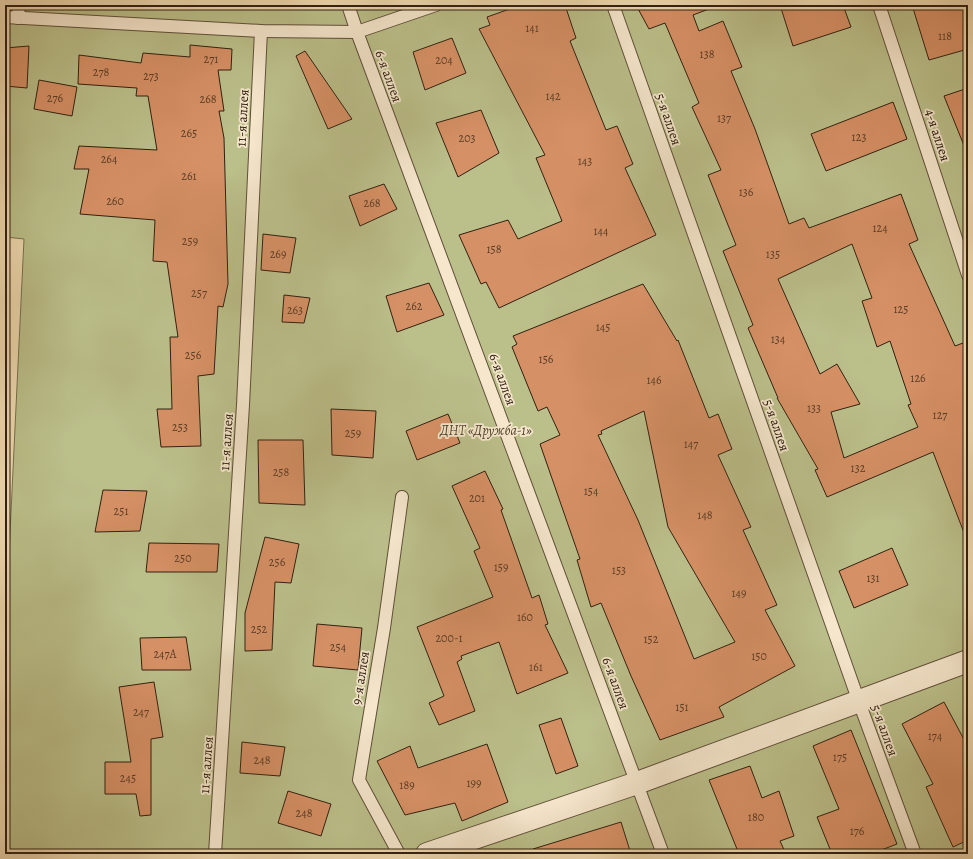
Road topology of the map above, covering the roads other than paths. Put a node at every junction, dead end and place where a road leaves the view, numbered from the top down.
1 (19, 5) edge
2 (348, 5) edge
3 (436, 5) edge
4 (613, 5) edge
5 (879, 5) edge
6 (5, 17) edge
7 (18, 18) junction
8 (261, 31) junction
9 (357, 32) junction
10 (968, 275) edge
11 (402, 497) dead end
12 (968, 661) edge
13 (859, 702) junction
14 (637, 783) junction
15 (215, 854) edge
16 (399, 854) edge
17 (427, 854) edge
18 (663, 854) edge
19 (915, 854) edge

1 - 7 lane
2 - 9 lane, 6-я аллея
3 - 9 lane
4 - 13 lane, 5-я аллея
5 - 10 lane, 4-я аллея
6 - 7 lane
7 - 8 lane
8 - 9 lane
8 - 15 lane, 11-я аллея
9 - 14 lane, 6-я аллея
11 - 16 lane, 9-я аллея
12 - 13 street
13 - 14 street
13 - 19 lane, 5-я аллея
14 - 17 street
14 - 18 lane, 6-я аллея

